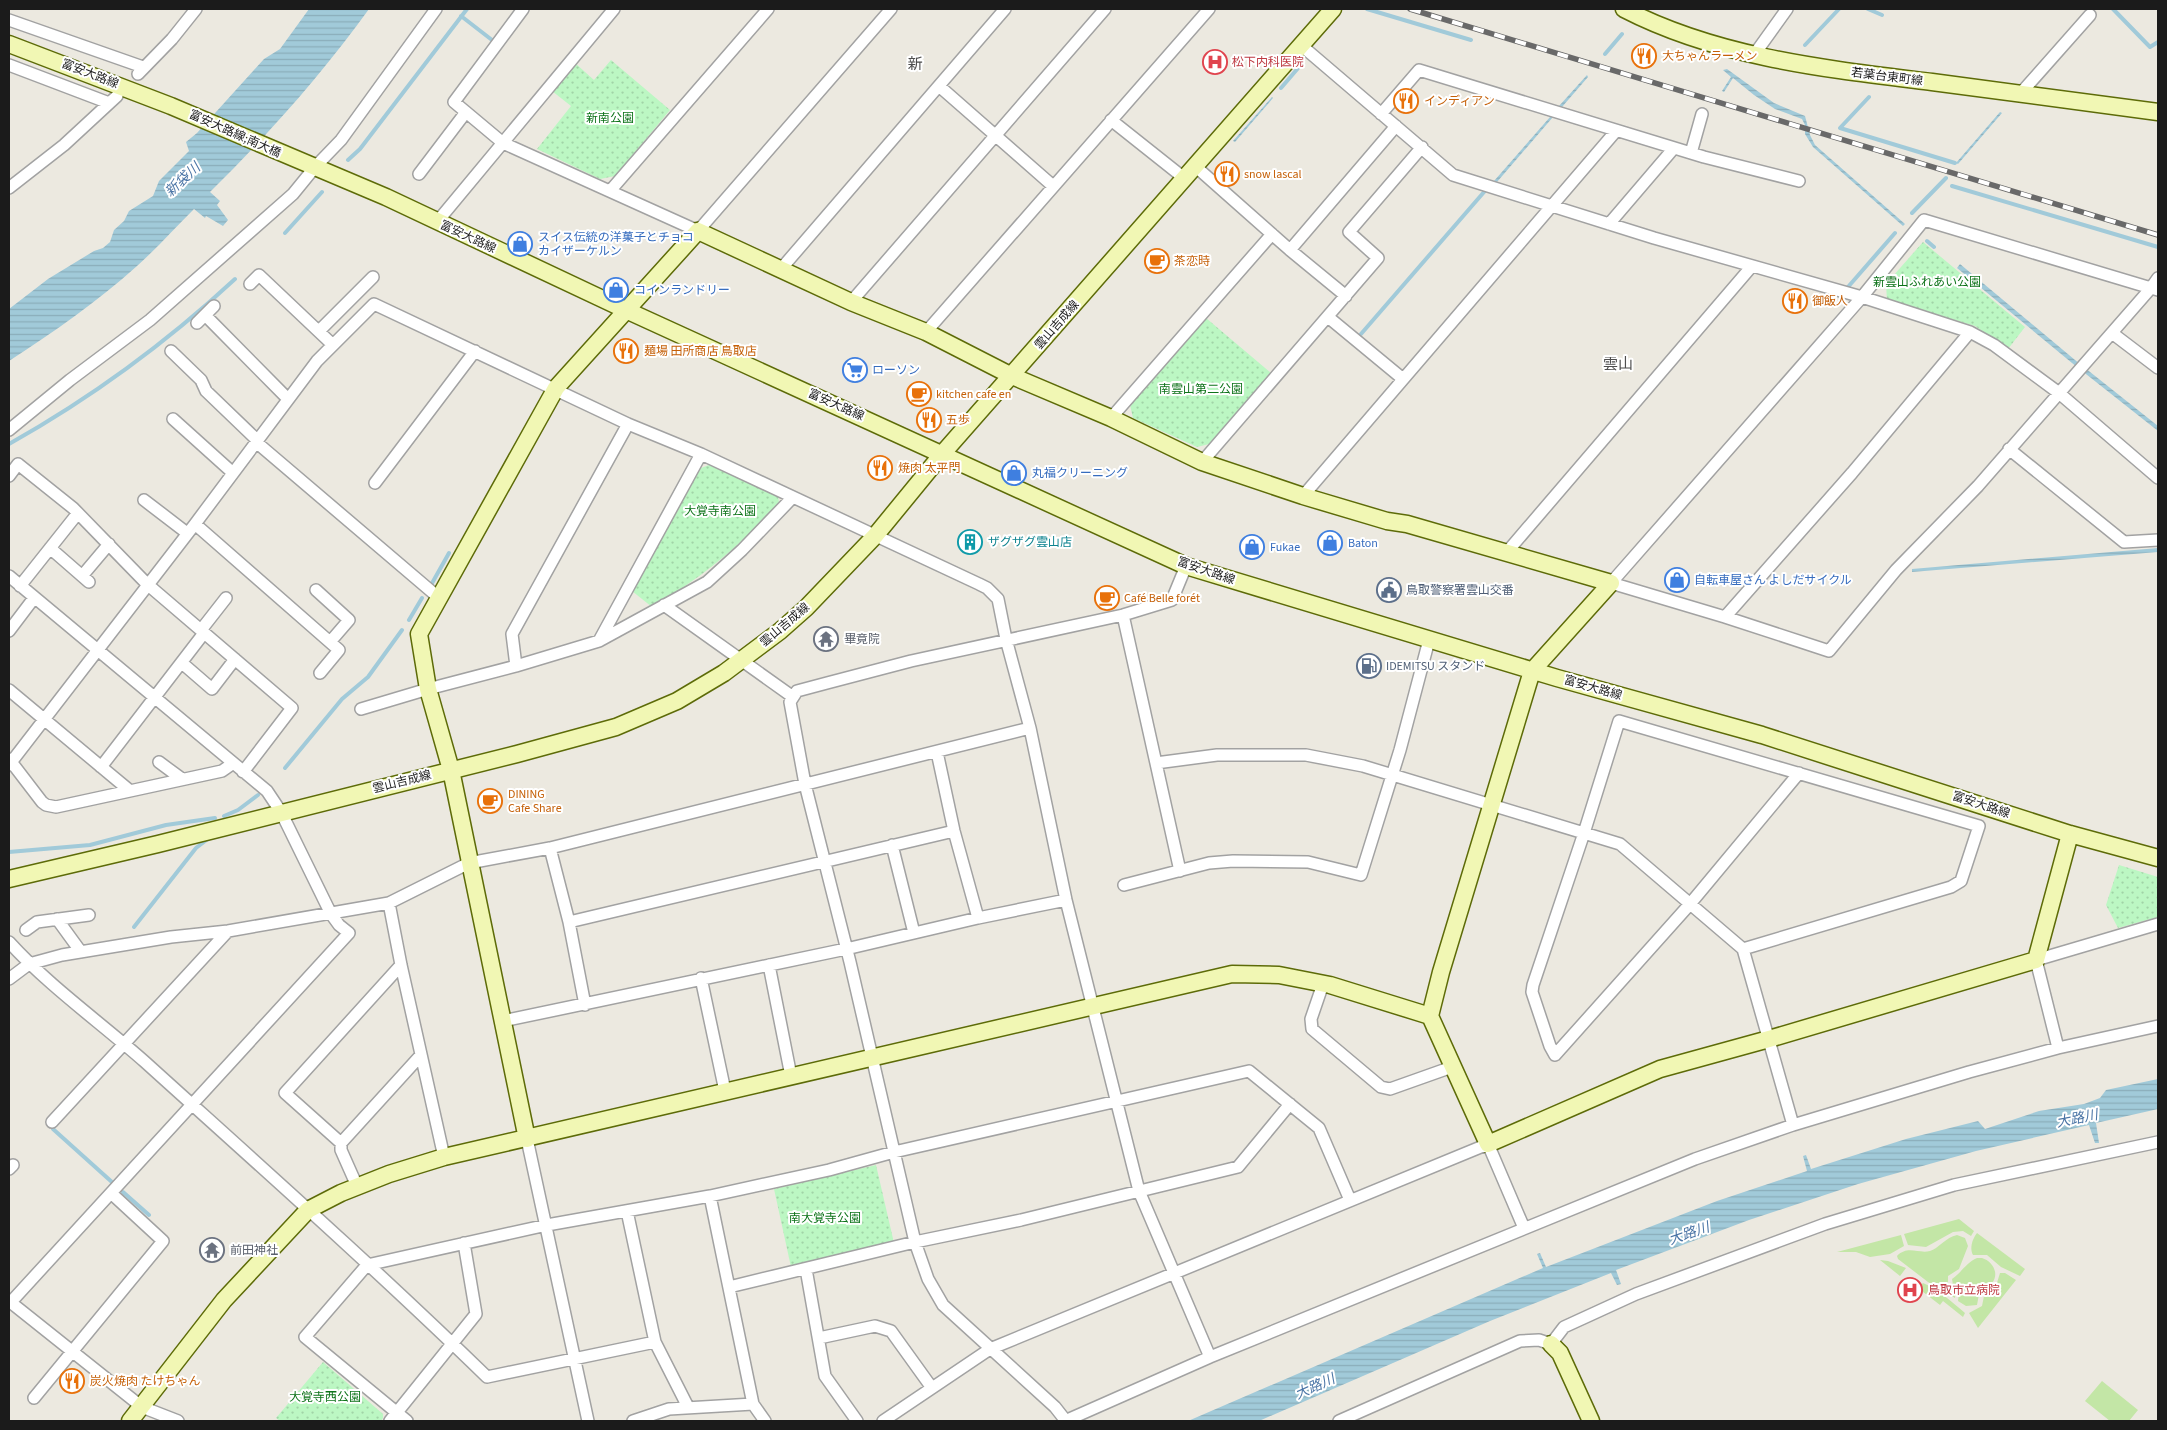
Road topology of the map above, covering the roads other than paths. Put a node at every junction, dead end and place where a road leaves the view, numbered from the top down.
1 (196, 9) edge
2 (436, 9) edge
3 (523, 9) edge
4 (614, 9) edge
5 (891, 9) edge
6 (1005, 9) edge
7 (1106, 9) edge
8 (1209, 9) edge
9 (1333, 9) edge
10 (1624, 9) edge
11 (1787, 9) edge
12 (760, 11) edge
13 (2090, 15) dead end
14 (9, 20) edge
15 (9, 44) edge
16 (1302, 46) junction
17 (1754, 55) junction
18 (9, 65) edge
19 (939, 86) junction
20 (2021, 93) junction
21 (171, 106) joint
22 (466, 112) junction
23 (2158, 112) edge
24 (1381, 114) junction
25 (1702, 114) dead end
26 (1111, 120) junction
27 (1396, 126) junction
28 (1616, 131) junction
29 (995, 135) junction
30 (503, 143) junction
31 (1422, 147) junction
32 (1674, 148) junction
33 (1691, 153) junction
34 (299, 162) joint
35 (315, 167) junction
36 (1189, 172) junction
37 (419, 174) dead end
38 (1799, 181) dead end
39 (1054, 186) junction
40 (9, 188) edge
41 (610, 191) junction
42 (1552, 206) junction
43 (437, 222) junction
44 (1609, 224) junction
45 (698, 231) junction
46 (1272, 234) junction
47 (1290, 250) junction
48 (1752, 266) junction
49 (781, 269) junction
50 (373, 277) dead end
51 (250, 284) dead end
52 (2156, 285) edge
53 (1346, 296) junction
54 (1862, 297) junction
55 (851, 302) junction
56 (214, 306) dead end
57 (628, 311) junction
58 (1328, 317) junction
59 (319, 331) junction
60 (926, 332) junction
61 (1970, 332) junction
62 (2112, 333) junction
63 (333, 345) junction
64 (171, 351) dead end
65 (475, 351) junction
66 (2158, 368) edge
67 (1012, 376) junction
68 (1404, 379) junction
69 (556, 388) junction
70 (2059, 393) junction
71 (288, 399) junction
72 (173, 418) dead end
73 (1111, 418) junction
74 (628, 424) junction
75 (9, 430) edge
76 (256, 441) junction
77 (2010, 449) junction
78 (943, 453) junction
79 (701, 454) junction
80 (1202, 462) junction
81 (233, 473) junction
82 (9, 476) edge
83 (2158, 478) edge
84 (374, 483) dead end
85 (1303, 496) junction
86 (793, 497) junction
87 (144, 500) dead end
88 (78, 512) junction
89 (191, 529) junction
90 (875, 536) junction
91 (2158, 540) edge
92 (109, 544) junction
93 (50, 548) junction
94 (1507, 552) junction
95 (1186, 566) junction
96 (9, 576) edge
97 (1611, 583) junction
98 (147, 584) junction
99 (20, 586) junction
100 (316, 590) dead end
101 (438, 597) junction
102 (34, 598) junction
103 (226, 598) dead end
104 (664, 605) junction
105 (1122, 615) junction
106 (1725, 616) junction
107 (9, 631) edge
108 (203, 632) junction
109 (1006, 639) junction
110 (1429, 640) junction
111 (599, 641) junction
112 (330, 642) junction
113 (97, 651) junction
114 (235, 659) junction
115 (742, 660) junction
116 (182, 663) junction
117 (516, 666) junction
118 (1532, 671) junction
119 (320, 673) dead end
120 (428, 689) junction
121 (9, 690) edge
122 (793, 697) junction
123 (154, 699) junction
124 (361, 709) dead end
125 (44, 720) junction
126 (1030, 728) junction
127 (937, 752) junction
128 (9, 762) edge
129 (159, 762) dead end
130 (1156, 763) junction
131 (232, 764) junction
132 (101, 767) junction
133 (451, 770) junction
134 (243, 772) junction
135 (1799, 773) junction
136 (1392, 776) junction
137 (182, 779) junction
138 (805, 784) junction
139 (129, 790) junction
140 (1491, 805) junction
141 (281, 812) junction
142 (954, 831) junction
143 (1584, 833) junction
144 (2070, 834) junction
145 (892, 845) junction
146 (550, 848) junction
147 (2158, 858) edge
148 (825, 862) junction
149 (469, 863) junction
150 (1180, 871) junction
151 (9, 879) edge
152 (1124, 885) dead end
153 (1066, 900) junction
154 (389, 903) junction
155 (1690, 904) junction
156 (331, 914) junction
157 (89, 915) dead end
158 (978, 918) junction
159 (57, 919) junction
160 (569, 922) junction
161 (2158, 924) edge
162 (26, 930) dead end
163 (228, 931) junction
164 (914, 933) junction
165 (9, 942) edge
166 (846, 949) junction
167 (1743, 949) junction
168 (81, 952) junction
169 (2036, 960) junction
170 (29, 964) junction
171 (401, 965) junction
172 (769, 965) junction
173 (701, 978) junction
174 (9, 979) edge
175 (1323, 984) junction
176 (585, 1005) junction
177 (1092, 1005) junction
178 (1430, 1016) junction
179 (503, 1021) junction
180 (2158, 1026) edge
181 (1769, 1039) junction
182 (124, 1044) junction
183 (2058, 1048) junction
184 (422, 1056) junction
185 (872, 1058) junction
186 (1452, 1066) junction
187 (791, 1076) junction
188 (725, 1091) junction
189 (1117, 1101) junction
190 (1290, 1104) junction
191 (192, 1105) junction
192 (52, 1122) dead end
193 (1792, 1125) junction
194 (527, 1139) junction
195 (2158, 1142) edge
196 (341, 1143) junction
197 (1488, 1144) junction
198 (894, 1152) junction
199 (444, 1157) junction
200 (357, 1186) junction
201 (1139, 1191) junction
202 (111, 1193) junction
203 (710, 1196) junction
204 (1350, 1200) junction
205 (308, 1210) junction
206 (627, 1211) junction
207 (547, 1225) junction
208 (1524, 1228) junction
209 (915, 1242) junction
210 (464, 1243) junction
211 (367, 1265) junction
212 (806, 1269) junction
213 (1174, 1274) junction
214 (729, 1287) junction
215 (10, 1302) edge
216 (819, 1338) junction
217 (452, 1342) junction
218 (654, 1342) junction
219 (1552, 1344) junction
220 (990, 1349) junction
221 (73, 1352) junction
222 (1210, 1357) junction
223 (573, 1359) junction
224 (932, 1388) junction
225 (34, 1398) dead end
226 (753, 1404) junction
227 (142, 1406) junction
228 (688, 1407) junction
229 (393, 1417) edge
230 (130, 1421) edge
231 (178, 1421) edge
232 (407, 1421) edge
233 (588, 1421) edge
234 (632, 1421) edge
235 (765, 1421) edge
236 (857, 1421) edge
237 (883, 1421) edge
238 (1066, 1421) edge
239 (1339, 1421) edge
240 (1591, 1421) edge

1 - 14 street
2 - 35 street
3 - 22 street
4 - 30 street
5 - 45 street
6 - 19 street
7 - 29 street
8 - 26 street
9 - 16 street, 雲山吉成線
10 - 17 street, 若葉台東町線
11 - 17 street
12 - 41 street
13 - 20 street
15 - 21 street, 富安大路線
16 - 24 street
16 - 36 street, 雲山吉成線
17 - 20 street, 若葉台東町線
18 - 40 street
19 - 29 street
19 - 49 street
20 - 23 street, 若葉台東町線
21 - 34 street, 富安大路線;南大橋
22 - 30 street
22 - 37 street
24 - 27 street
24 - 28 street
25 - 33 street
26 - 36 street
26 - 39 street
27 - 31 street
27 - 47 street
28 - 32 street
28 - 42 street
29 - 39 street
29 - 55 street
30 - 41 street
30 - 43 street
31 - 42 street
31 - 53 street
32 - 33 street
32 - 44 street
33 - 38 street
34 - 35 street, 富安大路線
35 - 43 street, 富安大路線
35 - 75 street
36 - 46 street
36 - 67 street, 雲山吉成線
39 - 60 street
41 - 45 street
42 - 44 street
42 - 68 street
43 - 57 street, 富安大路線
44 - 48 street
45 - 49 street
45 - 57 street
46 - 47 street
46 - 73 street
47 - 53 street
48 - 54 street
48 - 94 street
49 - 55 street
50 - 59 street
51 - 59 street
52 - 54 street
52 - 62 street
53 - 58 street
54 - 61 street
54 - 97 street
55 - 60 street
56 - 71 street
57 - 69 street
57 - 78 street, 富安大路線
58 - 68 street
58 - 80 street
59 - 63 street
60 - 67 street
61 - 70 street
61 - 106 street
62 - 66 street
62 - 70 street
63 - 65 street
63 - 71 street
64 - 76 street
65 - 69 street
65 - 84 street
67 - 73 street
67 - 78 street, 雲山吉成線
68 - 85 street
69 - 74 street
69 - 101 street
70 - 77 street
70 - 83 street
71 - 76 street
72 - 81 street
73 - 80 street
74 - 79 street
74 - 117 street
76 - 81 street
76 - 101 street
77 - 91 street
77 - 106 street
78 - 90 street, 雲山吉成線
78 - 95 street, 富安大路線
79 - 86 street
79 - 111 street
80 - 85 street
81 - 89 street
82 - 88 street
85 - 94 street
86 - 90 street
86 - 104 street
87 - 89 street
88 - 92 street
88 - 93 street
89 - 98 street
89 - 112 street
90 - 109 street
90 - 115 street, 雲山吉成線
92 - 93 street
92 - 98 street
93 - 99 street
94 - 97 street
95 - 105 street
95 - 110 street, 富安大路線
96 - 99 street
97 - 106 street
97 - 118 street
98 - 108 street
98 - 113 street
99 - 102 street
100 - 112 street
101 - 120 street
102 - 107 street
102 - 113 street
103 - 108 street
104 - 111 street
104 - 115 street
105 - 109 street
105 - 130 street
108 - 114 street
108 - 116 street
109 - 122 street
109 - 126 street
110 - 118 street, 富安大路線
110 - 136 street
111 - 117 street
112 - 119 street
113 - 123 street
113 - 125 street
114 - 116 street
114 - 134 street
115 - 122 street
115 - 133 street, 雲山吉成線
116 - 123 street
117 - 120 street
118 - 140 street
118 - 144 street, 富安大路線
120 - 124 street
120 - 133 street
121 - 125 street
122 - 138 street
123 - 131 street
123 - 132 street
125 - 128 street
125 - 132 street
126 - 127 street
126 - 153 street
127 - 138 street
127 - 142 street
128 - 139 street
129 - 137 street
130 - 136 street
130 - 150 street
131 - 134 street
131 - 137 street
132 - 139 street
133 - 141 street, 雲山吉成線
133 - 149 street
134 - 141 street
135 - 143 street
135 - 155 street
135 - 167 street
136 - 140 street
136 - 150 street
137 - 139 street
138 - 146 street
138 - 148 street
140 - 143 street
140 - 178 street
141 - 151 street, 雲山吉成線
141 - 156 street
142 - 145 street
142 - 158 street
143 - 155 street
143 - 155 street
144 - 147 street, 富安大路線
144 - 169 street
145 - 148 street
145 - 164 street
146 - 149 street
146 - 160 street
148 - 160 street
148 - 166 street
149 - 154 street
149 - 179 street
150 - 152 street
153 - 158 street
153 - 177 street
154 - 156 street
154 - 171 street
155 - 167 street
156 - 163 street
156 - 191 street
157 - 159 street
158 - 164 street
159 - 162 street
159 - 168 street
160 - 176 street
161 - 169 street
163 - 168 street
163 - 182 street
164 - 166 street
165 - 170 street
166 - 172 street
166 - 185 street
167 - 181 street
168 - 170 street
169 - 181 street
169 - 183 street
170 - 174 street
170 - 182 street
171 - 184 street
171 - 196 street
172 - 173 street
172 - 187 street
173 - 176 street
173 - 188 street
175 - 177 street
175 - 178 street
175 - 186 street
176 - 179 street
177 - 185 street
177 - 189 street
178 - 186 street
179 - 194 street
180 - 183 street
181 - 193 street
181 - 197 street
182 - 191 street
182 - 192 street
183 - 193 street
184 - 196 street
184 - 199 street
185 - 187 street
185 - 198 street
186 - 197 street
187 - 188 street
188 - 194 street
189 - 190 street
189 - 198 street
189 - 201 street
190 - 201 street
190 - 204 street
191 - 202 street
191 - 205 street
193 - 208 street
194 - 199 street
194 - 207 street
195 - 219 street
196 - 200 street
197 - 204 street
197 - 208 street
198 - 203 street
198 - 209 street
199 - 200 street
200 - 205 street
201 - 209 street
201 - 213 street
202 - 215 street
202 - 221 street
203 - 206 street
203 - 214 street
204 - 213 street
205 - 211 street
205 - 227 street
206 - 207 street
206 - 218 street
207 - 210 street
207 - 223 street
208 - 222 street
209 - 212 street
209 - 220 street
210 - 211 street
210 - 217 street
211 - 217 street
211 - 229 street
212 - 214 street
212 - 216 street
213 - 220 street
213 - 222 street
214 - 226 street
215 - 221 street
216 - 224 street
216 - 236 street
217 - 223 street
217 - 229 street
218 - 223 street
218 - 228 street
219 - 239 street
219 - 240 street
220 - 224 street
220 - 238 street
221 - 225 street
221 - 227 street
222 - 238 street
223 - 233 street
224 - 237 street
226 - 228 street
226 - 235 street
227 - 230 street
227 - 231 street
228 - 234 street
229 - 232 street

